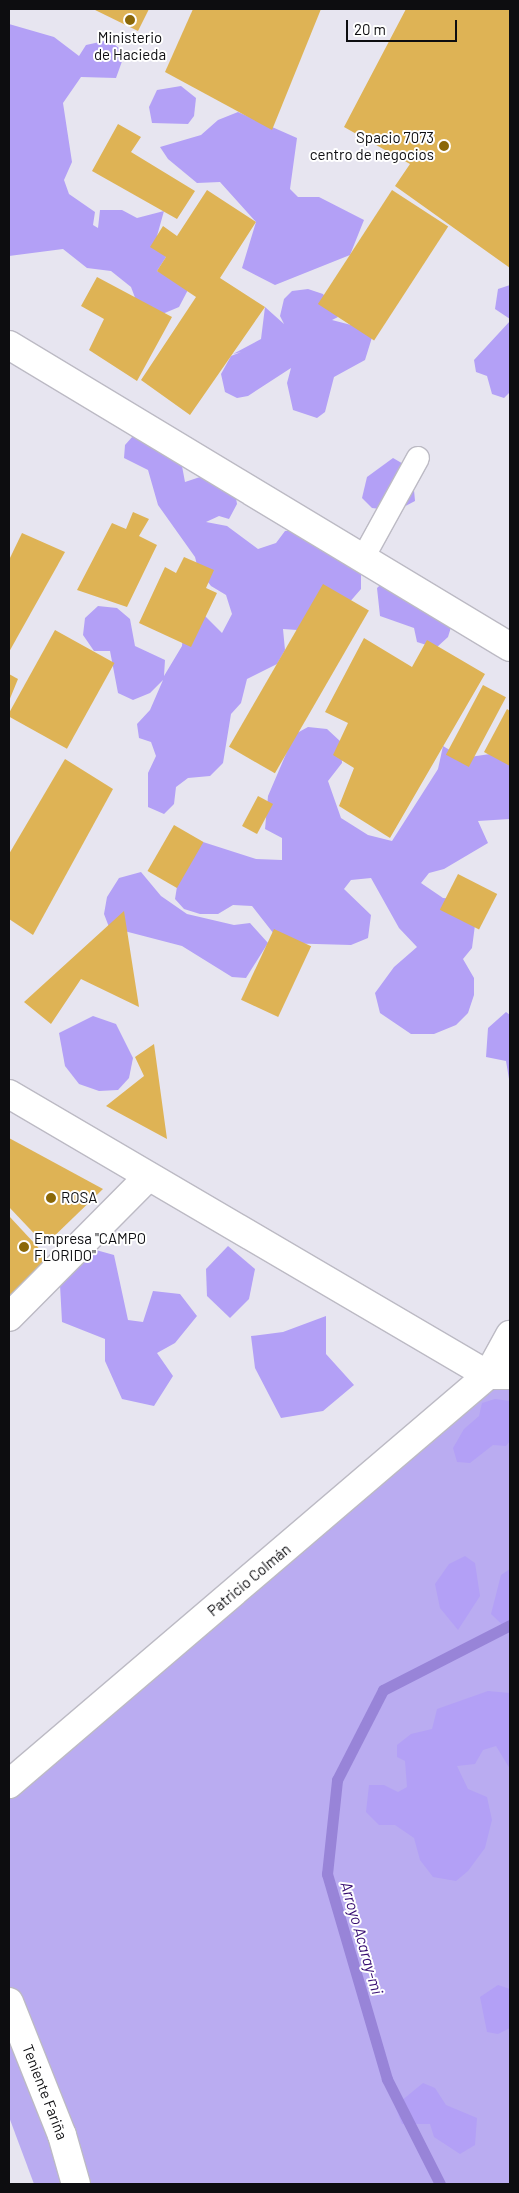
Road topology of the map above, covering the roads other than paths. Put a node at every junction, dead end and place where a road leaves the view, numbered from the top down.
1 (9, 345) edge
2 (418, 458) dead end
3 (363, 558) junction
4 (510, 647) edge
5 (9, 1094) edge
6 (147, 1178) junction
7 (9, 1317) edge
8 (510, 1335) edge
9 (499, 1375) edge
10 (9, 1784) edge
11 (9, 2002) edge
12 (76, 2184) edge

1 - 3 street
2 - 3 lane
3 - 4 street
5 - 6 street
6 - 7 street
6 - 9 street
8 - 9 street
9 - 10 street, Patricio Colmán
11 - 12 street, Teniente Fariña

